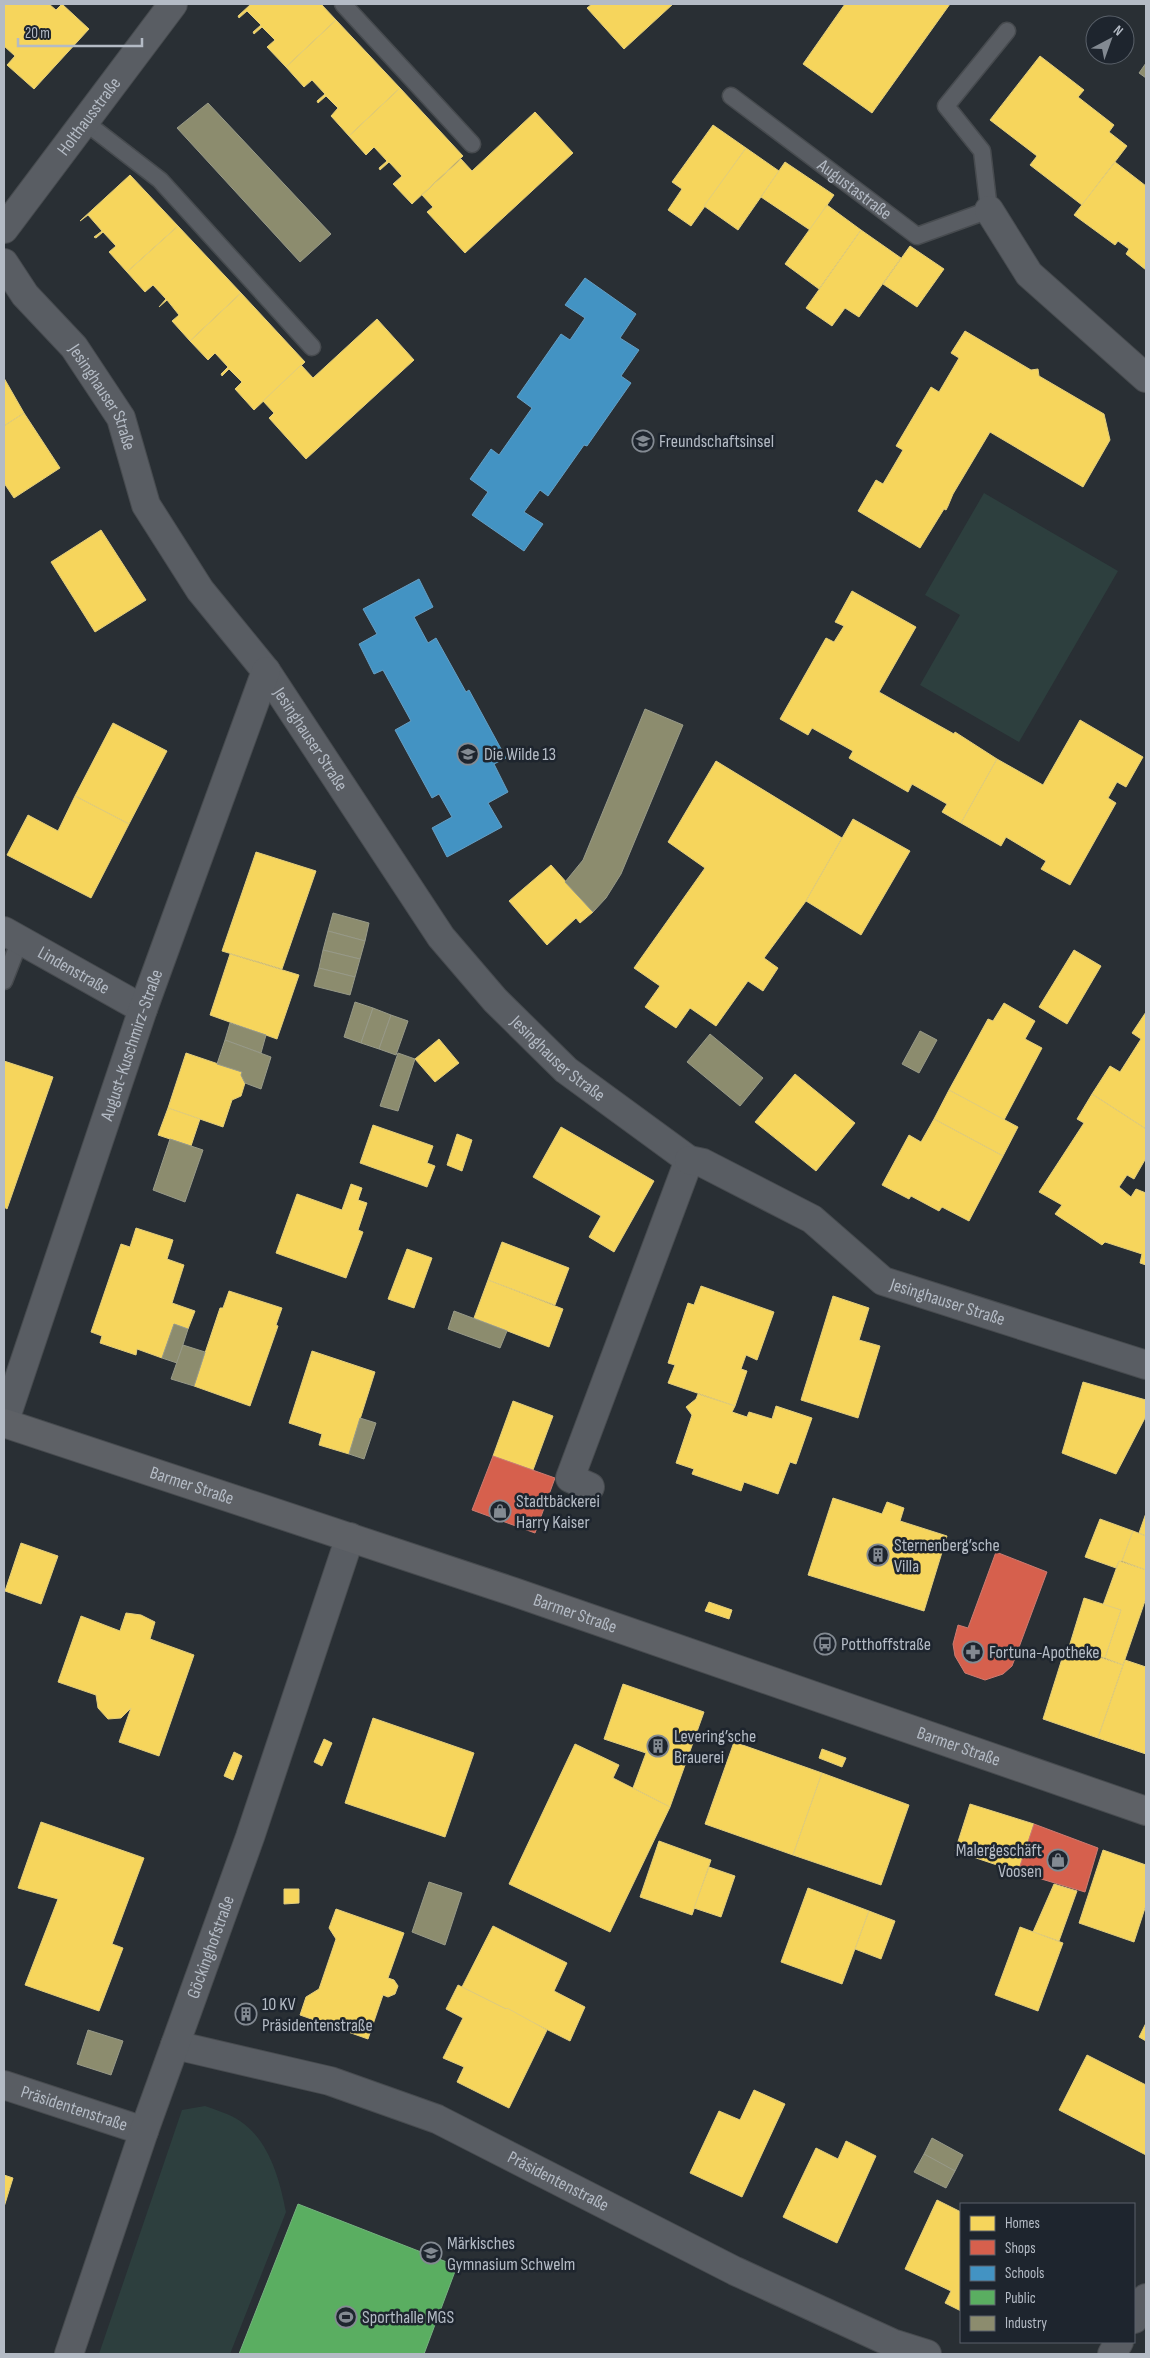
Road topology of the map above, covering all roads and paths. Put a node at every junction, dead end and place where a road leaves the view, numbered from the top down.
1 (173, 4) edge
2 (344, 4) edge
3 (1007, 31) dead end
4 (730, 96) dead end
5 (85, 122) junction
6 (472, 144) dead end
7 (989, 210) junction
8 (4, 229) edge
9 (4, 263) edge
10 (312, 347) dead end
11 (1146, 378) edge
12 (266, 671) junction
13 (12, 935) edge
14 (4, 981) edge
15 (143, 1009) junction
16 (689, 1160) junction
17 (1146, 1366) edge
18 (4, 1423) edge
19 (590, 1487) dead end
20 (350, 1538) junction
21 (1146, 1811) edge
22 (175, 2046) junction
23 (4, 2085) edge
24 (144, 2130) junction
25 (1146, 2298) edge
26 (1135, 2317) edge
27 (1118, 2343) edge
28 (69, 2354) edge
29 (927, 2354) edge
30 (1112, 2354) edge

1 - 5 street, Holthausstraße
2 - 6 lane
3 - 7 lane
4 - 7 lane, Augustastraße
5 - 8 street, Holthausstraße
5 - 10 lane
7 - 11 street
9 - 12 street, Jesinghauser Straße
12 - 15 street, August-Kuschmirz-Straße
12 - 16 street, Jesinghauser Straße
13 - 14 lane
13 - 15 street, Lindenstraße
15 - 18 street, August-Kuschmirz-Straße
16 - 17 street, Jesinghauser Straße
16 - 19 street
18 - 20 street, Barmer Straße
20 - 21 street, Barmer Straße
20 - 22 street, Göckinghofstraße
22 - 24 street, Göckinghofstraße
22 - 29 street, Präsidentenstraße
23 - 24 street, Präsidentenstraße
24 - 28 street, Göckinghofstraße
25 - 26 street
27 - 30 street

